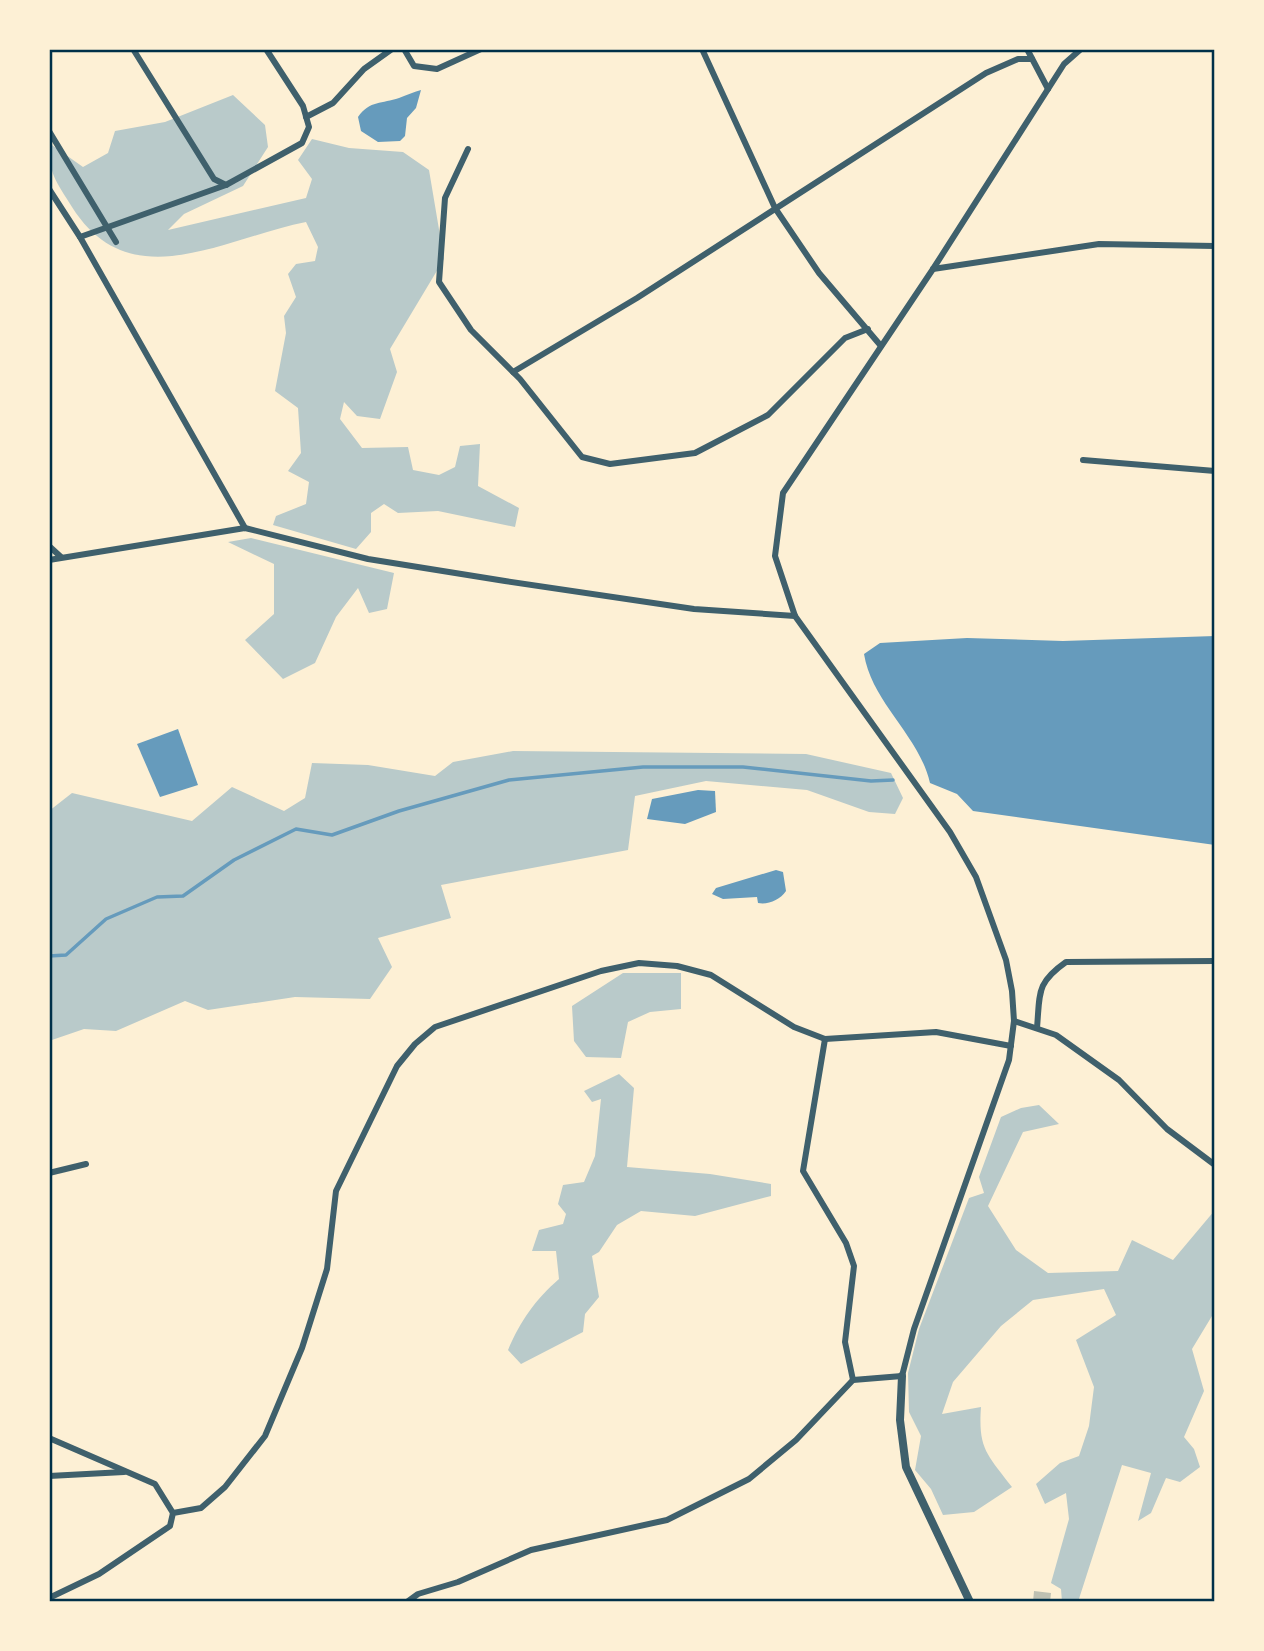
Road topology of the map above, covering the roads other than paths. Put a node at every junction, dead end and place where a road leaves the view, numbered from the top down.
1 (133, 49) edge
2 (266, 49) edge
3 (392, 49) edge
4 (404, 49) edge
5 (481, 49) edge
6 (702, 49) edge
7 (1027, 49) edge
8 (1081, 49) edge
9 (1032, 59) junction
10 (1048, 89) junction
11 (306, 117) junction
12 (49, 131) edge
13 (468, 149) dead end
14 (226, 185) junction
15 (49, 189) edge
16 (775, 208) junction
17 (106, 225) junction
18 (80, 237) junction
19 (116, 242) dead end
20 (1215, 246) edge
21 (933, 269) junction
22 (868, 329) junction
23 (881, 346) junction
24 (513, 372) junction
25 (1083, 460) dead end
26 (1215, 471) edge
27 (244, 528) junction
28 (49, 546) edge
29 (61, 557) junction
30 (49, 560) edge
31 (795, 616) junction
32 (1215, 961) edge
33 (1014, 1021) junction
34 (1037, 1028) junction
35 (825, 1039) junction
36 (1011, 1046) junction
37 (86, 1164) dead end
38 (1215, 1165) edge
39 (49, 1173) edge
40 (902, 1376) junction
41 (853, 1380) junction
42 (49, 1438) edge
43 (127, 1471) junction
44 (49, 1476) edge
45 (173, 1513) junction
46 (49, 1598) edge
47 (407, 1602) edge
48 (970, 1602) edge

1 - 14 street
2 - 11 street
3 - 11 street
4 - 5 street
6 - 16 street
7 - 9 street
8 - 10 street
9 - 10 street
9 - 16 street
10 - 21 street
11 - 14 street
12 - 17 street
13 - 24 street
14 - 17 street
15 - 18 street
16 - 22 street
16 - 24 street
17 - 18 street
17 - 19 street
18 - 27 street
20 - 21 street
21 - 23 street
22 - 23 street
22 - 24 street
23 - 31 street
25 - 26 street
27 - 29 street
27 - 31 street
28 - 29 street
29 - 30 street
31 - 33 street
32 - 34 street
33 - 34 street
33 - 36 street
34 - 38 street
35 - 36 street
35 - 41 street
35 - 45 street
36 - 40 street
37 - 39 street
40 - 41 street
40 - 48 street
41 - 47 street
42 - 43 street
43 - 44 street
43 - 45 street
45 - 46 street

